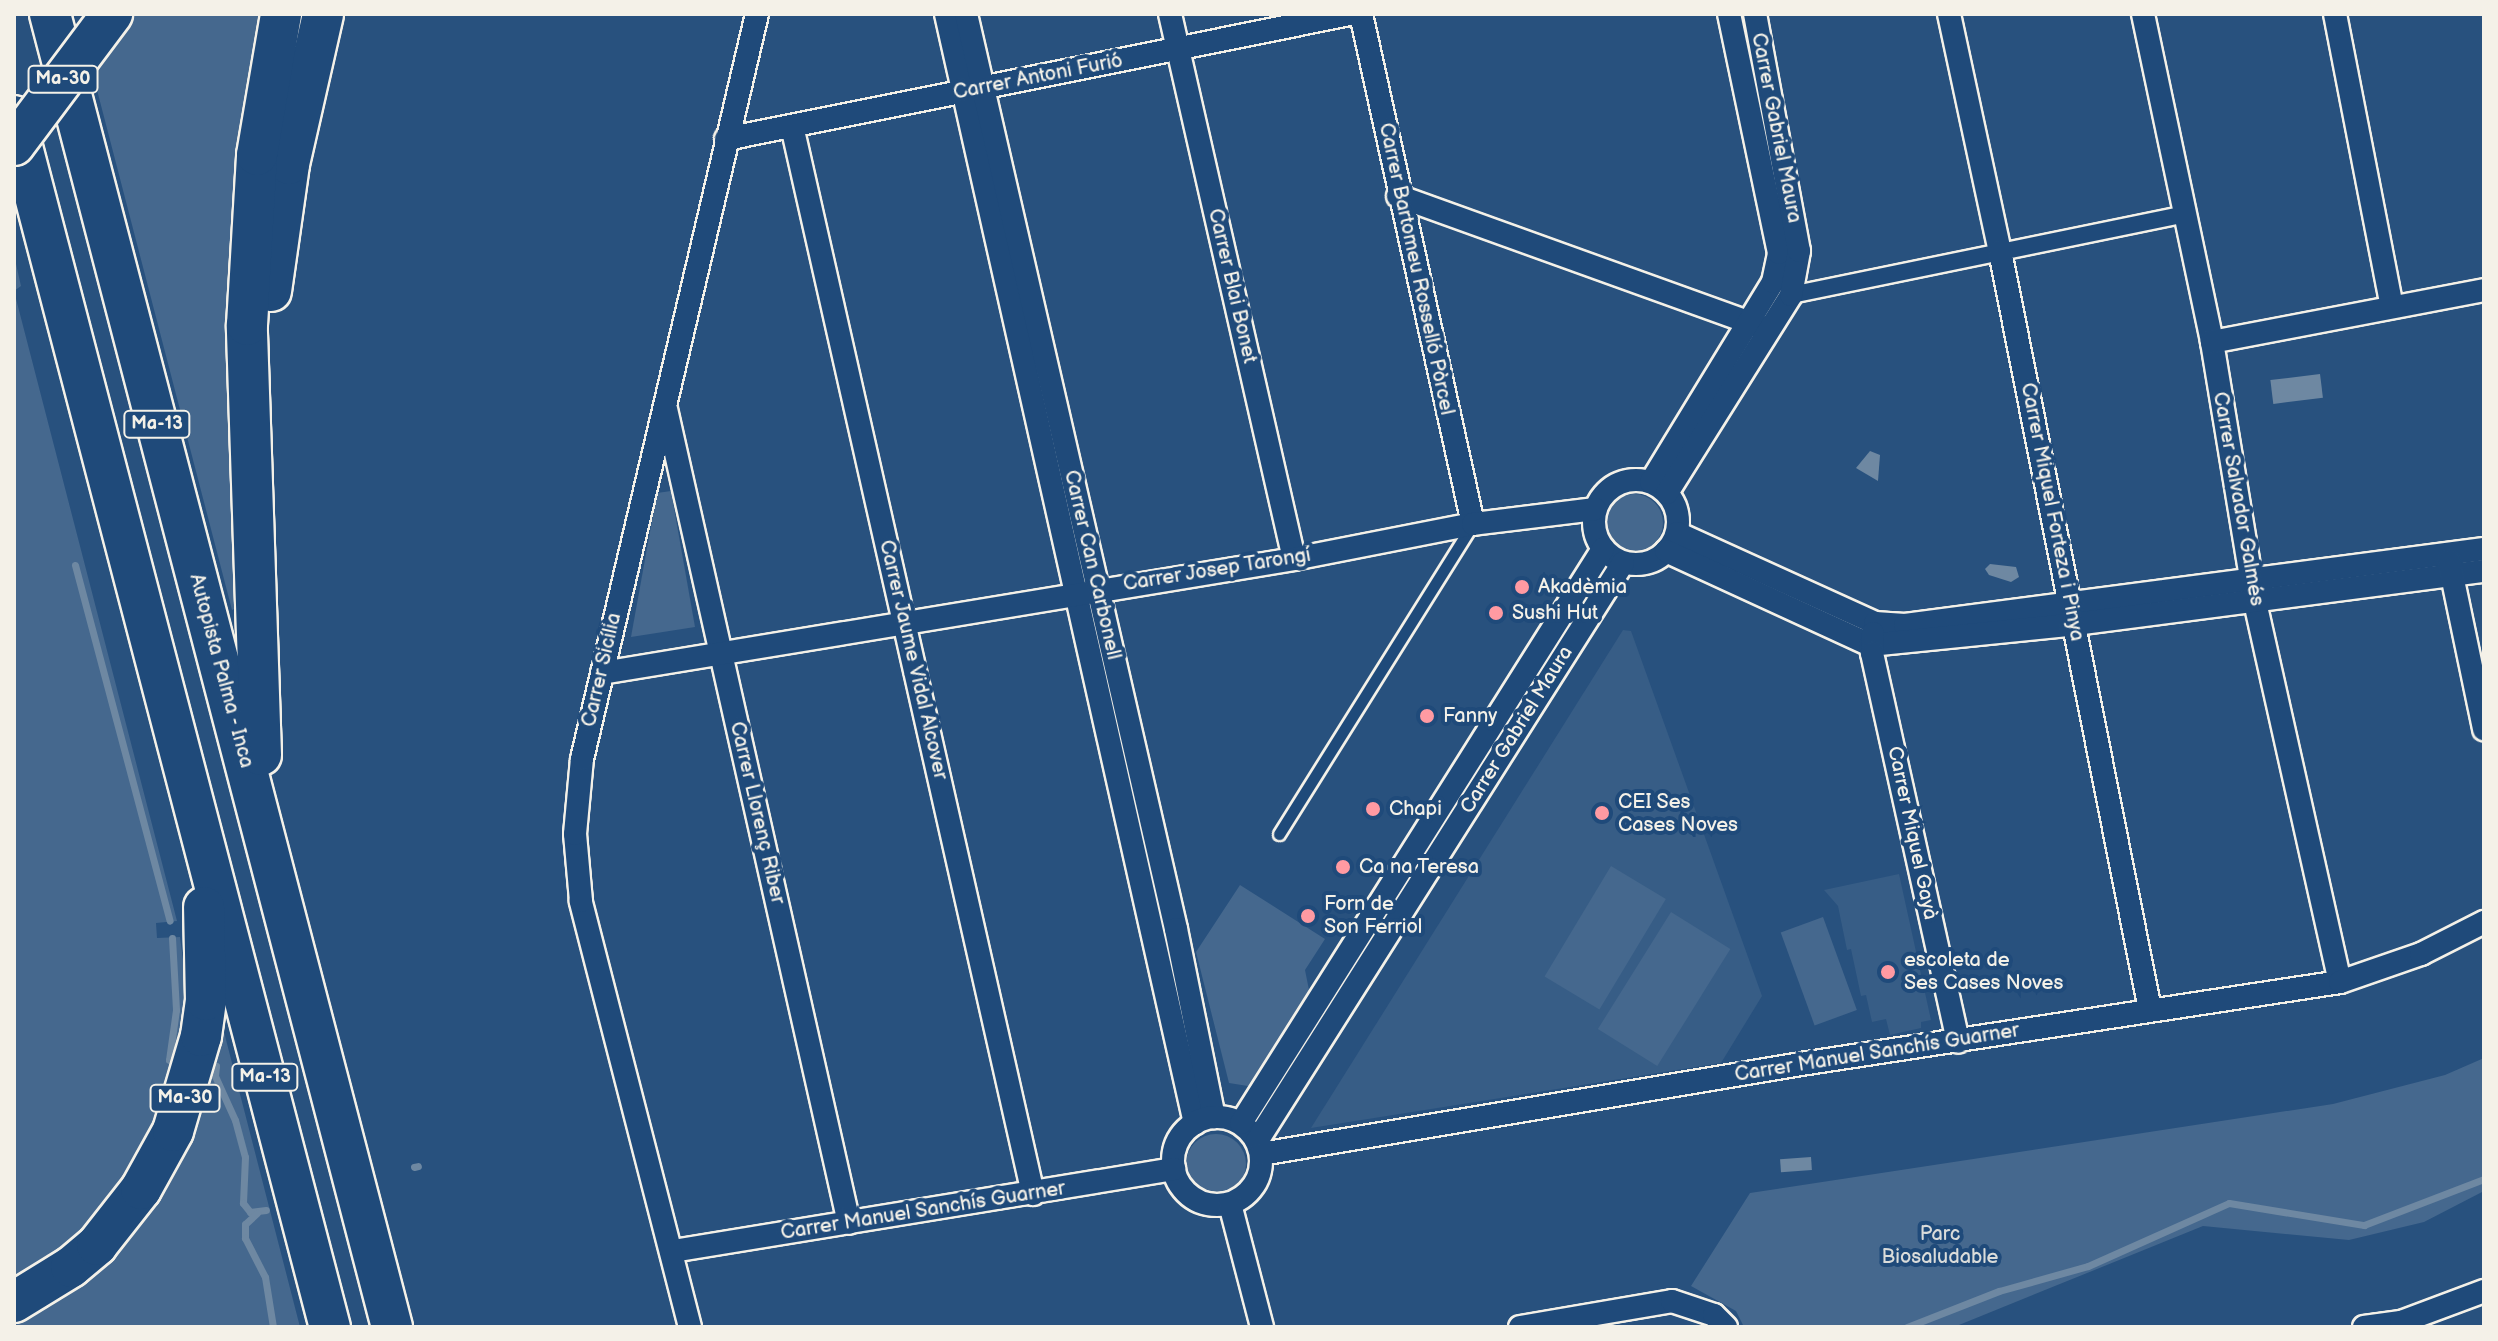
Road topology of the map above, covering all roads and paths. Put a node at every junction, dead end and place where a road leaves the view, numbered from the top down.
1 (50, 14) edge
2 (112, 14) edge
3 (281, 14) edge
4 (323, 14) edge
5 (757, 14) edge
6 (946, 14) edge
7 (966, 14) edge
8 (1170, 14) edge
9 (1350, 14) edge
10 (1361, 14) edge
11 (1729, 14) edge
12 (1755, 14) edge
13 (1949, 14) edge
14 (2143, 14) edge
15 (2335, 14) edge
16 (1178, 50) junction
17 (973, 90) junction
18 (14, 116) edge
19 (792, 126) junction
20 (726, 139) junction
21 (14, 145) edge
22 (1398, 196) junction
23 (2185, 214) junction
24 (2000, 251) junction
25 (2484, 290) edge
26 (1791, 295) junction
27 (2392, 306) junction
28 (1759, 326) junction
29 (2212, 342) junction
30 (665, 403) junction
31 (1659, 487) junction
32 (1595, 509) junction
33 (255, 523) junction
34 (1473, 524) junction
35 (1672, 542) junction
36 (1603, 549) junction
37 (2484, 549) edge
38 (1294, 559) junction
39 (1623, 563) junction
40 (2450, 564) junction
41 (2484, 571) edge
42 (2252, 579) junction
43 (1088, 591) junction
44 (2070, 601) junction
45 (2255, 602) junction
46 (904, 623) junction
47 (2075, 624) junction
48 (1872, 634) junction
49 (721, 655) junction
50 (602, 673) junction
51 (2484, 729) edge
52 (201, 827) junction
53 (264, 834) junction
54 (1279, 834) dead end
55 (2484, 922) edge
56 (2340, 982) junction
57 (2150, 1010) junction
58 (1958, 1042) junction
59 (1204, 1120) junction
60 (1241, 1123) junction
61 (1259, 1148) junction
62 (1174, 1169) junction
63 (1033, 1194) junction
64 (1230, 1204) junction
65 (849, 1223) junction
66 (673, 1251) junction
67 (2484, 1291) edge
68 (14, 1302) edge
69 (330, 1327) edge
70 (392, 1327) edge
71 (690, 1327) edge
72 (1262, 1327) edge
73 (1520, 1327) edge
74 (1726, 1327) edge
75 (2364, 1327) edge

1 - 53 highway, Autopista Palma - Inca / Ma-13
2 - 21 highway, Ma-30, bridge
3 - 33 highway
4 - 33 highway
5 - 20 street, Carrer Sicília
6 - 17 street
7 - 17 street, Carrer Can Carbonell
8 - 16 street, Carrer Blai Bonet
9 - 16 street, Carrer Antoni Furió
10 - 22 street, Carrer Bartomeu Rosselló Pòrcel
11 - 28 street, Carrer Gabriel Maura
12 - 26 street, Carrer Gabriel Maura
13 - 24 street, Carrer Miquel Forteza i Pinya
14 - 23 street, Carrer Salvador Galmés
15 - 27 street
16 - 17 street, Carrer Antoni Furió
16 - 38 street, Carrer Blai Bonet
17 - 19 street, Carrer Antoni Furió
17 - 43 street, Carrer Can Carbonell
18 - 52 highway, Ma-13
19 - 20 street, Carrer Antoni Furió
19 - 46 street, Carrer Jaume Vidal Alcover
20 - 30 street, Carrer Sicília
22 - 28 street
22 - 34 street, Carrer Bartomeu Rosselló Pòrcel
23 - 24 street
23 - 29 street, Carrer Salvador Galmés
24 - 26 street
24 - 44 street, Carrer Miquel Forteza i Pinya
25 - 27 street
26 - 28 street, Carrer Gabriel Maura
27 - 29 street
28 - 31 street, Carrer Gabriel Maura
29 - 42 street, Carrer Salvador Galmés
30 - 49 street, Carrer Llorenç Riber
30 - 50 street, Carrer Sicília
31 - 32 street
31 - 35 street
32 - 34 street, Carrer Josep Tarongí
32 - 36 street
33 - 53 highway
34 - 38 street, Carrer Josep Tarongí
34 - 54 lane
35 - 39 street
35 - 48 street
36 - 39 street
36 - 60 street, Carrer Gabriel Maura
37 - 40 street
38 - 43 street, Carrer Josep Tarongí
39 - 61 street, Carrer Gabriel Maura
40 - 41 street
40 - 42 street
40 - 45 street
40 - 51 street
42 - 44 street
42 - 45 street, Carrer Salvador Galmés
43 - 46 street, Carrer Josep Tarongí
43 - 59 street, Carrer Can Carbonell
44 - 47 street, Carrer Miquel Forteza i Pinya
44 - 48 street
45 - 47 street
45 - 56 street, Carrer Salvador Galmés
46 - 49 street, Carrer Josep Tarongí
46 - 63 street, Carrer Jaume Vidal Alcover
47 - 48 street
47 - 57 street, Carrer Miquel Forteza i Pinya
48 - 58 street, Carrer Miquel Gayà
49 - 50 street, Carrer Josep Tarongí
49 - 65 street, Carrer Llorenç Riber
50 - 66 street, Carrer Sicília
52 - 68 highway, Ma-30
52 - 69 highway, Ma-13
53 - 70 highway, Autopista Palma - Inca / Ma-13
55 - 56 street, Carrer Manuel Sanchís Guarner
56 - 57 street, Carrer Manuel Sanchís Guarner
57 - 58 street, Carrer Manuel Sanchís Guarner
58 - 61 street, Carrer Manuel Sanchís Guarner
59 - 60 street
59 - 62 street
60 - 61 street
61 - 64 street
62 - 63 street, Carrer Manuel Sanchís Guarner
62 - 64 street
63 - 65 street, Carrer Manuel Sanchís Guarner
64 - 72 street
65 - 66 street, Carrer Manuel Sanchís Guarner
66 - 71 street, Carrer Sicília
67 - 75 street
73 - 74 street

